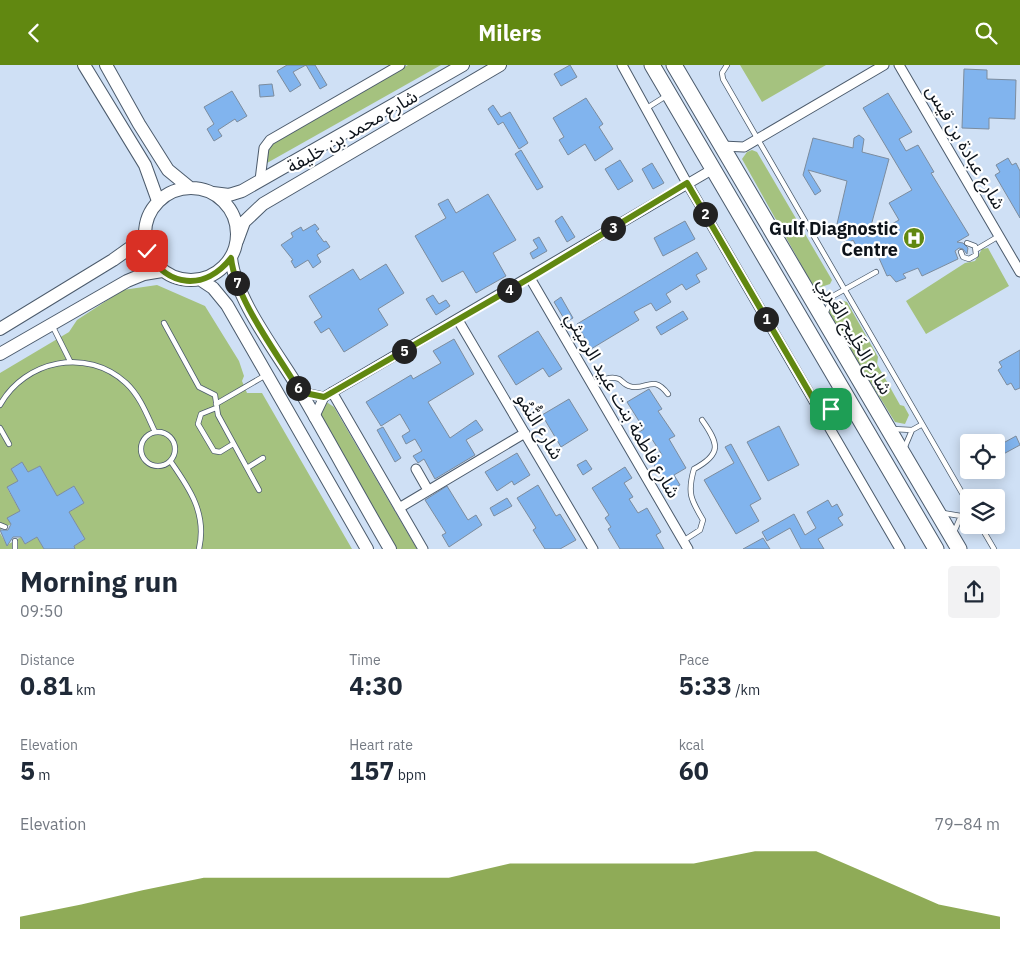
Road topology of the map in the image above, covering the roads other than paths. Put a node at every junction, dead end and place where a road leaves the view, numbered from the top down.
1 (84, 65) edge
2 (400, 65) edge
3 (463, 65) edge
4 (500, 65) edge
5 (622, 65) edge
6 (652, 65) edge
7 (674, 65) edge
8 (727, 65) edge
9 (884, 65) edge
10 (899, 65) edge
11 (109, 67) edge
12 (669, 94) junction
13 (647, 108) junction
14 (758, 139) junction
15 (722, 146) junction
16 (744, 147) junction
17 (735, 168) junction
18 (713, 169) junction
19 (260, 180) junction
20 (687, 183) junction
21 (190, 188) junction
22 (213, 193) junction
23 (158, 201) junction
24 (999, 235) junction
25 (144, 238) junction
26 (237, 241) junction
27 (967, 243) dead end
28 (977, 249) junction
29 (961, 252) dead end
30 (231, 258) junction
31 (162, 271) junction
32 (876, 272) dead end
33 (1020, 272) edge
34 (530, 278) junction
35 (201, 280) junction
36 (845, 289) junction
37 (807, 291) junction
38 (833, 296) junction
39 (458, 320) junction
40 (824, 320) junction
41 (51, 323) junction
42 (164, 323) dead end
43 (0, 329) edge
44 (0, 354) edge
45 (70, 361) junction
46 (267, 375) junction
47 (592, 385) junction
48 (841, 388) junction
49 (300, 392) junction
50 (328, 394) junction
51 (668, 394) dead end
52 (0, 405) edge
53 (216, 406) junction
54 (831, 409) junction
55 (854, 410) junction
56 (822, 414) junction
57 (314, 418) junction
58 (702, 420) dead end
59 (921, 425) junction
60 (887, 427) junction
61 (0, 428) edge
62 (912, 430) junction
63 (156, 432) junction
64 (525, 433) junction
65 (9, 444) dead end
66 (233, 444) junction
67 (903, 454) junction
68 (263, 458) dead end
69 (171, 462) junction
70 (246, 468) junction
71 (416, 469) dead end
72 (259, 490) dead end
73 (960, 490) edge
74 (428, 491) junction
75 (399, 508) junction
76 (936, 510) junction
77 (960, 516) edge
78 (960, 525) edge
79 (985, 534) edge
80 (15, 541) dead end
81 (956, 544) edge
82 (686, 545) edge
83 (15, 549) edge
84 (200, 549) edge
85 (367, 549) edge
86 (390, 549) edge
87 (423, 549) edge
88 (593, 549) edge
89 (900, 549) edge
90 (936, 549) edge
91 (994, 549) edge

1 - 23 main road
2 - 19 street
3 - 19 main road, شارع محمد بن خليفة
4 - 26 main road, شارع محمد بن خليفة
5 - 13 street
6 - 12 highway
7 - 15 highway, شارع الخَلِيج العَربِي
8 - 14 lane
9 - 14 street
10 - 24 street, شارع عبادة بن قيس
11 - 21 main road
12 - 13 lane
12 - 18 highway
13 - 20 street
14 - 16 street
14 - 36 lane
15 - 16 street
15 - 17 highway, شارع الخَلِيج العَربِي
16 - 17 street
17 - 37 highway, شارع الخَلِيج العَربِي
18 - 20 street
18 - 48 highway
19 - 22 main road, شارع محمد بن خليفة
20 - 34 street
20 - 56 street
21 - 22 main road
21 - 23 main road
22 - 26 main road
23 - 25 main road
24 - 28 lane
24 - 33 street, شارع عبادة بن قيس
25 - 31 main road
25 - 43 main road
26 - 30 main road
27 - 28 lane
28 - 29 lane
30 - 35 main road
30 - 49 main road
31 - 35 main road
31 - 41 main road
32 - 36 lane
34 - 39 street
34 - 47 street, شارع فاطمة بنت عبيد الرميثي
35 - 46 main road
36 - 38 lane
36 - 59 lane
37 - 38 lane
37 - 40 highway, شارع الخَلِيج العَربِي
38 - 40 lane
39 - 50 street
39 - 64 street, شارع النُّمُو
40 - 60 highway, شارع الخَلِيج العَربِي
41 - 44 main road
41 - 45 lane
42 - 53 lane
45 - 52 lane
45 - 63 lane
46 - 53 lane
46 - 85 main road
47 - 51 lane
47 - 82 street, شارع فاطمة بنت عبيد الرميثي
48 - 54 street
48 - 55 highway
49 - 50 street
49 - 57 main road
50 - 57 street
50 - 75 street
53 - 66 lane
53 - 66 lane
54 - 55 street
54 - 56 street
55 - 90 highway
56 - 89 street
57 - 86 main road
58 - 82 lane
59 - 62 lane
59 - 73 lane
60 - 62 lane
60 - 67 highway, شارع الخَلِيج العَربِي
61 - 65 lane
62 - 67 lane
63 - 69 lane
63 - 69 lane
64 - 74 street
64 - 88 street, شارع النُّمُو
66 - 70 lane
67 - 76 highway, شارع الخَلِيج العَربِي
68 - 70 lane
69 - 84 lane
70 - 72 lane
71 - 74 street
74 - 75 street
75 - 87 street
76 - 77 lane
76 - 81 highway, شارع الخَلِيج العَربِي
78 - 81 lane
79 - 91 lane
80 - 83 lane

